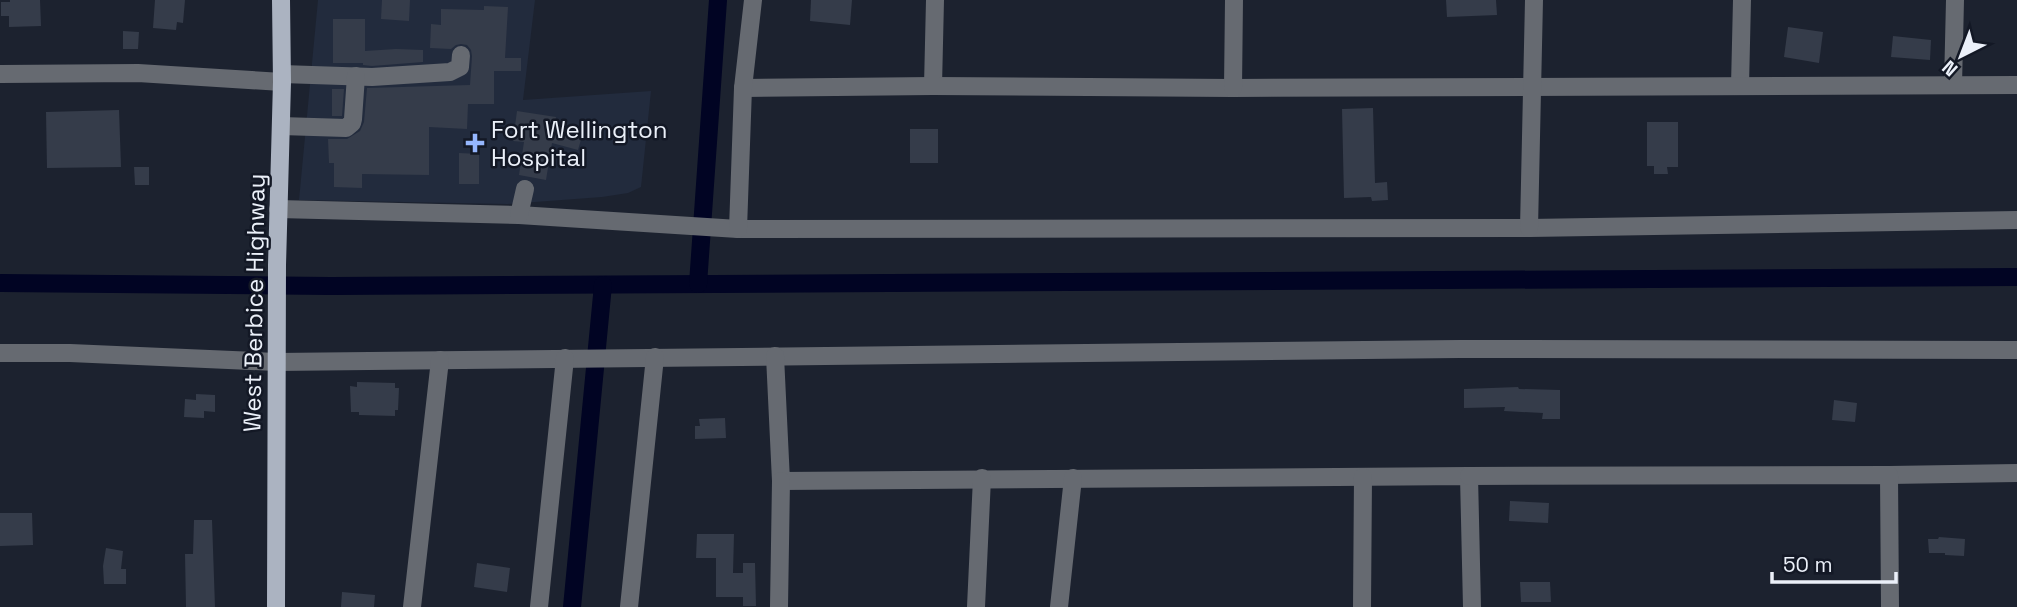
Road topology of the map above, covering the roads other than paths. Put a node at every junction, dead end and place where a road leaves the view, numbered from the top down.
1 (281, 0) edge
2 (753, 0) edge
3 (935, 0) edge
4 (1234, 0) edge
5 (1534, 0) edge
6 (1742, 0) edge
7 (1955, 0) edge
8 (461, 55) dead end
9 (0, 74) edge
10 (356, 76) junction
11 (282, 78) junction
12 (1952, 85) junction
13 (2017, 85) edge
14 (933, 86) junction
15 (1740, 86) junction
16 (1533, 87) junction
17 (743, 88) junction
18 (1233, 88) junction
19 (281, 126) junction
20 (525, 189) dead end
21 (278, 209) junction
22 (519, 215) junction
23 (2017, 220) edge
24 (1529, 228) junction
25 (738, 229) junction
26 (2017, 350) edge
27 (0, 353) edge
28 (277, 353) junction
29 (775, 356) junction
30 (655, 357) junction
31 (565, 358) junction
32 (440, 360) junction
33 (2017, 473) edge
34 (1889, 475) junction
35 (1469, 476) junction
36 (1363, 477) junction
37 (982, 478) junction
38 (1073, 478) junction
39 (781, 481) junction
40 (276, 607) edge
41 (412, 607) edge
42 (539, 607) edge
43 (629, 607) edge
44 (779, 607) edge
45 (975, 607) edge
46 (1059, 607) edge
47 (1362, 607) edge
48 (1472, 607) edge
49 (1891, 607) edge

1 - 11 main road, West Berbice Highway
2 - 17 street
3 - 14 street
4 - 18 street
5 - 16 street
6 - 15 street
7 - 12 street
8 - 10 street
9 - 11 street
10 - 11 street
10 - 19 street
11 - 19 main road, West Berbice Highway
12 - 13 street
12 - 15 street
14 - 17 street
14 - 18 street
15 - 16 street
16 - 18 street
16 - 24 street
17 - 25 street
19 - 21 main road, West Berbice Highway
20 - 22 street
21 - 22 street
21 - 28 main road, West Berbice Highway
22 - 25 street
23 - 24 street
24 - 25 street
26 - 29 street
27 - 28 street
28 - 32 street
28 - 40 main road, West Berbice Highway
29 - 30 street
29 - 39 street
30 - 31 street
30 - 43 street
31 - 32 street
31 - 42 street
32 - 41 street
33 - 34 street
34 - 35 street
34 - 49 street
35 - 36 street
35 - 48 street
36 - 38 street
36 - 47 street
37 - 38 street
37 - 39 street
37 - 45 street
38 - 46 street
39 - 44 street

